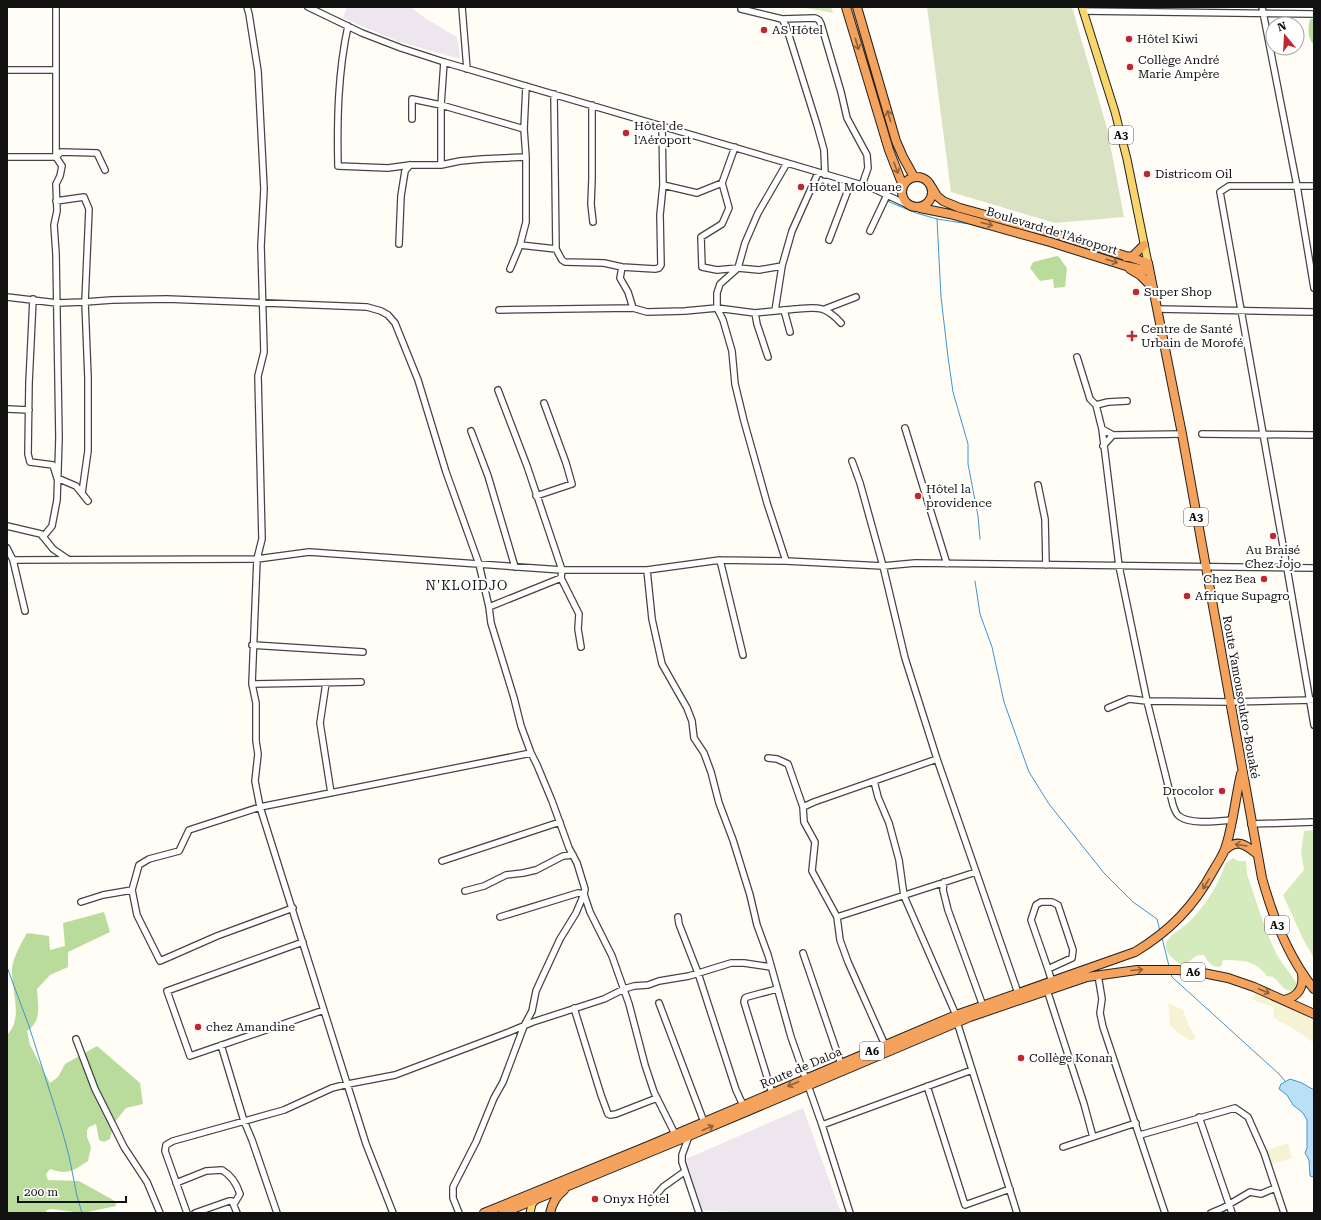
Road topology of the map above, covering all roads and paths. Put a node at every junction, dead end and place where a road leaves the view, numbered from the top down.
1 (56, 7) edge
2 (247, 7) edge
3 (308, 7) edge
4 (462, 7) edge
5 (846, 7) edge
6 (857, 7) edge
7 (741, 9) dead end
8 (1083, 9) edge
9 (1263, 10) edge
10 (1314, 14) edge
11 (782, 19) junction
12 (348, 26) junction
13 (444, 62) junction
14 (467, 69) junction
15 (7, 70) edge
16 (56, 70) junction
17 (526, 86) junction
18 (554, 94) junction
19 (441, 105) junction
20 (592, 105) junction
21 (412, 120) dead end
22 (662, 125) junction
23 (524, 129) junction
24 (735, 147) junction
25 (7, 157) edge
26 (56, 157) junction
27 (526, 157) junction
28 (787, 164) junction
29 (410, 165) junction
30 (441, 165) junction
31 (105, 170) dead end
32 (818, 173) junction
33 (825, 175) junction
34 (914, 177) junction
35 (851, 182) junction
36 (722, 183) junction
37 (663, 185) junction
38 (862, 185) junction
39 (931, 186) junction
40 (1297, 186) junction
41 (1314, 186) edge
42 (903, 188) junction
43 (874, 189) junction
44 (887, 195) junction
45 (56, 201) junction
46 (908, 205) junction
47 (920, 208) junction
48 (593, 222) dead end
49 (870, 231) dead end
50 (829, 240) dead end
51 (399, 244) dead end
52 (520, 245) junction
53 (1144, 245) junction
54 (556, 249) junction
55 (1126, 257) junction
56 (782, 266) junction
57 (1126, 266) junction
58 (1148, 267) junction
59 (622, 268) junction
60 (738, 268) junction
61 (510, 269) dead end
62 (1152, 287) junction
63 (1314, 288) edge
64 (7, 297) edge
65 (856, 297) dead end
66 (33, 299) junction
67 (85, 302) junction
68 (263, 302) junction
69 (57, 303) junction
70 (633, 308) junction
71 (717, 308) junction
72 (825, 309) junction
73 (1157, 309) junction
74 (498, 310) dead end
75 (784, 310) junction
76 (775, 311) junction
77 (1242, 311) junction
78 (1314, 312) edge
79 (755, 313) junction
80 (841, 323) dead end
81 (790, 332) dead end
82 (768, 357) dead end
83 (1077, 357) dead end
84 (498, 390) dead end
85 (1127, 401) dead end
86 (544, 403) dead end
87 (1096, 405) junction
88 (7, 409) edge
89 (29, 410) junction
90 (904, 428) dead end
91 (1102, 429) junction
92 (471, 432) dead end
93 (1113, 434) junction
94 (1182, 434) junction
95 (1202, 434) dead end
96 (1263, 434) junction
97 (1314, 435) edge
98 (1103, 446) junction
99 (852, 461) dead end
100 (57, 478) junction
101 (1038, 485) dead end
102 (82, 493) junction
103 (536, 496) junction
104 (88, 501) dead end
105 (7, 526) edge
106 (43, 537) junction
107 (7, 548) edge
108 (257, 559) junction
109 (13, 560) junction
110 (69, 560) junction
111 (720, 560) junction
112 (786, 561) junction
113 (478, 564) junction
114 (947, 564) junction
115 (1046, 565) junction
116 (883, 566) junction
117 (1119, 566) junction
118 (515, 567) junction
119 (1205, 568) junction
120 (1287, 568) junction
121 (1314, 568) edge
122 (562, 570) junction
123 (648, 570) junction
124 (561, 578) junction
125 (489, 607) junction
126 (25, 610) dead end
127 (252, 645) junction
128 (581, 647) dead end
129 (363, 652) dead end
130 (743, 655) dead end
131 (361, 682) dead end
132 (326, 683) junction
133 (252, 684) junction
134 (1312, 700) edge
135 (1147, 702) junction
136 (1230, 702) junction
137 (1108, 708) dead end
138 (1314, 725) edge
139 (530, 753) junction
140 (768, 758) dead end
141 (937, 759) junction
142 (1242, 772) junction
143 (874, 781) junction
144 (331, 793) junction
145 (260, 807) junction
146 (803, 807) junction
147 (1232, 820) junction
148 (560, 822) junction
149 (1314, 822) edge
150 (1251, 824) junction
151 (1224, 850) junction
152 (1257, 854) junction
153 (573, 855) junction
154 (442, 861) dead end
155 (976, 872) junction
156 (944, 882) junction
157 (132, 890) junction
158 (465, 890) dead end
159 (584, 894) junction
160 (904, 896) junction
161 (81, 902) dead end
162 (293, 908) junction
163 (500, 917) dead end
164 (678, 917) dead end
165 (838, 917) junction
166 (304, 942) junction
167 (803, 953) dead end
168 (771, 967) junction
169 (1048, 969) junction
170 (1097, 971) junction
171 (698, 973) junction
172 (1302, 974) junction
173 (1052, 982) junction
174 (624, 989) junction
175 (777, 989) junction
176 (1314, 989) edge
177 (1047, 990) junction
178 (1018, 993) junction
179 (1284, 1000) junction
180 (659, 1003) dead end
181 (983, 1006) junction
182 (574, 1008) junction
183 (324, 1010) junction
184 (1314, 1014) edge
185 (956, 1019) junction
186 (524, 1026) junction
187 (76, 1038) dead end
188 (221, 1045) junction
189 (885, 1045) junction
190 (841, 1064) junction
191 (972, 1070) junction
192 (808, 1082) junction
193 (348, 1084) junction
194 (926, 1086) junction
195 (772, 1093) junction
196 (656, 1098) junction
197 (743, 1105) junction
198 (1199, 1117) junction
199 (244, 1121) junction
200 (704, 1122) junction
201 (1136, 1123) junction
202 (822, 1125) junction
203 (675, 1134) junction
204 (1140, 1135) junction
205 (689, 1136) junction
206 (1093, 1137) junction
207 (1063, 1147) dead end
208 (684, 1172) junction
209 (176, 1183) junction
210 (569, 1186) junction
211 (1275, 1188) junction
212 (1010, 1189) junction
213 (543, 1190) junction
214 (534, 1200) junction
215 (650, 1202) dead end
216 (234, 1204) junction
217 (1228, 1204) junction
218 (493, 1210) junction
219 (160, 1213) edge
220 (187, 1213) edge
221 (195, 1213) edge
222 (237, 1213) edge
223 (276, 1213) edge
224 (392, 1213) edge
225 (459, 1213) edge
226 (484, 1213) edge
227 (504, 1213) edge
228 (530, 1213) edge
229 (550, 1213) edge
230 (699, 1213) edge
231 (850, 1213) edge
232 (1017, 1213) edge
233 (1165, 1213) edge
234 (1211, 1213) edge
235 (1232, 1213) edge
236 (1284, 1213) edge

1 - 16 street
2 - 68 street
3 - 12 street
4 - 14 street
5 -> 42 highway
34 -> 6 highway
7 - 11 street
8 - 9 street
8 - 53 main road, Route Yamousoukro-Bouaké / A3
9 - 10 street
9 - 40 street
11 - 33 street
11 - 38 street
12 - 13 street
12 - 29 street
13 - 14 street
13 - 19 street
14 - 17 street
15 - 16 street
16 - 26 street
17 - 18 street
17 - 23 street
18 - 20 street
18 - 54 street
19 - 21 street
19 - 23 street
19 - 30 street
20 - 22 street
20 - 48 street
22 - 24 street
22 - 37 street
23 - 27 street
24 - 28 street
24 - 36 street
25 - 26 street
26 - 31 street
26 - 45 street
27 - 30 street
27 - 52 street
28 - 32 street
28 - 60 street
29 - 30 street
29 - 51 street
32 - 33 street
32 - 56 street
33 - 35 street
34 - 39 highway
34 - 42 highway
35 - 38 street
35 - 50 street
36 - 37 street
36 - 60 street
37 - 59 street
38 - 43 street
39 - 47 highway
39 - 55 highway, Boulevard de l'Aéroport
40 - 41 street
40 - 63 street
40 - 77 street
42 - 43 street
42 - 46 highway
43 - 44 street
44 - 46 street
44 - 49 street
45 - 67 street
45 - 69 street
46 - 47 highway
47 -> 57 highway, Boulevard de l'Aéroport
52 - 54 street
52 - 61 street
53 - 55 highway
53 - 58 main road, Route Yamousoukro-Bouaké / A3
54 - 59 street
55 - 58 highway, Boulevard de l'Aéroport
56 - 60 street
56 - 76 street
57 - 58 highway, Boulevard de l'Aéroport
57 - 62 highway
58 - 62 highway, Route Yamousoukro-Bouaké / A3
59 - 70 street
60 - 71 street
62 - 73 highway, Route Yamousoukro-Bouaké / A3
64 - 66 street
65 - 72 street
66 - 69 street
66 - 89 street
67 - 68 street
67 - 69 street
67 - 102 street
68 - 108 street
68 - 113 street
69 - 100 street
70 - 71 street
70 - 74 street
71 - 79 street
71 - 112 street
72 - 75 street
72 - 80 street
73 - 77 street
73 - 94 highway, Route Yamousoukro-Bouaké / A3
75 - 76 street
75 - 81 street
76 - 79 street
77 - 78 street
77 - 96 street
79 - 82 street
83 - 87 street
84 - 103 street
85 - 87 street
86 - 103 street
87 - 91 street
88 - 89 street
89 - 100 street
90 - 114 street
91 - 93 street
91 - 98 street
92 - 118 street
93 - 94 street
93 - 98 street
94 - 119 highway, Route Yamousoukro-Bouaké / A3
95 - 96 street
96 - 97 street
96 - 120 street
98 - 117 street
99 - 116 street
100 - 102 street
100 - 106 street
101 - 115 street
102 - 104 street
103 - 122 street
105 - 106 street
106 - 110 street
107 - 109 street
108 - 110 street
108 - 113 street
108 - 127 street
109 - 110 street
109 - 126 street
111 - 112 street
111 - 123 street
111 - 130 street
112 - 116 street
113 - 118 street
113 - 125 street
114 - 115 street
114 - 116 street
115 - 117 street
116 - 141 street
117 - 119 street
117 - 135 street
118 - 122 street
119 - 120 street
119 - 136 highway, Route Yamousoukro-Bouaké / A3
120 - 121 street
120 - 134 street
122 - 123 street
122 - 124 street
123 - 168 street
124 - 125 street
124 - 128 street
125 - 139 street
127 - 129 street
127 - 133 street
131 - 132 street
132 - 133 street
132 - 144 street
133 - 145 street
134 - 136 street
134 - 138 street
135 - 136 street
135 - 137 street
135 - 147 street
136 - 142 highway, Route Yamousoukro-Bouaké / A3
139 - 144 street
139 - 148 street
140 - 146 street
141 - 143 street
141 - 155 street
142 - 147 highway, A6
142 - 150 highway, Route Yamousoukro-Bouaké / A3
143 - 146 street
143 - 160 street
144 - 145 street
145 - 157 street
145 - 162 street
146 - 165 street
147 - 151 highway, A6
148 - 153 street
148 - 154 street
149 - 150 street
150 - 152 highway, Route Yamousoukro-Bouaké / A3
152 -> 151 highway
151 -> 170 highway, Route de Daloa / A6
152 - 172 highway, A3
153 - 158 street
153 - 159 street
155 - 156 street
155 - 178 street
156 - 160 street
156 - 181 street
157 - 161 street
157 - 162 street
159 - 163 street
159 - 174 street
159 - 186 street
160 - 165 street
160 - 185 street
162 - 166 street
164 - 171 street
165 - 189 street
166 - 183 street
166 - 188 street
167 - 190 street
168 - 171 street
168 - 175 street
169 - 169 street
169 - 173 street
170 - 173 highway, Route de Daloa / A6
170 - 177 highway, Route de Daloa / A6
170 -> 179 highway, A6
170 - 201 street
171 - 174 street
171 - 197 street
172 - 176 highway, A3
172 - 179 highway
173 - 178 highway, Route de Daloa / A6
174 - 182 street
174 - 196 street
175 - 192 street
175 - 195 street
177 - 185 highway, Route de Daloa / A6
177 - 206 street
178 - 181 highway, Route de Daloa / A6
179 - 184 highway, A6
180 - 200 street
181 - 185 highway, Route de Daloa / A6
182 - 186 street
182 - 196 street
183 - 188 street
183 - 193 street
185 - 189 highway, Route de Daloa / A6
185 - 191 street
185 - 192 highway, Route de Daloa / A6
186 - 193 street
186 - 225 street
187 - 219 street
188 - 199 street
189 - 190 highway, Route de Daloa / A6
190 - 192 highway, Route de Daloa / A6
191 - 194 street
191 - 212 street
192 -> 195 highway, Route de Daloa / A6
192 - 202 street
205 -> 192 highway, Route de Daloa / A6
193 - 199 street
193 - 224 street
194 - 202 street
194 - 212 street
195 - 197 highway, Route de Daloa / A6
196 - 203 street
197 - 200 highway, Route de Daloa / A6
198 - 204 street
198 - 211 street
198 - 217 street
199 - 209 street
199 - 223 street
200 - 203 highway, Route de Daloa / A6
201 - 204 street
201 - 206 street
202 - 231 street
203 - 213 highway, Route de Daloa / A6
204 - 233 street
205 - 208 street
205 - 210 highway, Route de Daloa / A6
206 - 207 street
208 - 215 street
208 - 230 street
209 - 216 street
209 - 220 street
210 - 214 highway, Route de Daloa / A6
210 - 229 highway
211 - 217 street
211 - 236 street
212 - 232 street
213 - 214 main road
213 - 218 highway, Route de Daloa / A6
214 - 227 highway, Route de Daloa / A6
214 - 228 main road
216 - 221 street
216 - 222 street
217 - 234 street
217 - 235 street
218 - 226 highway, Route de Daloa / A6
218 - 227 main road

